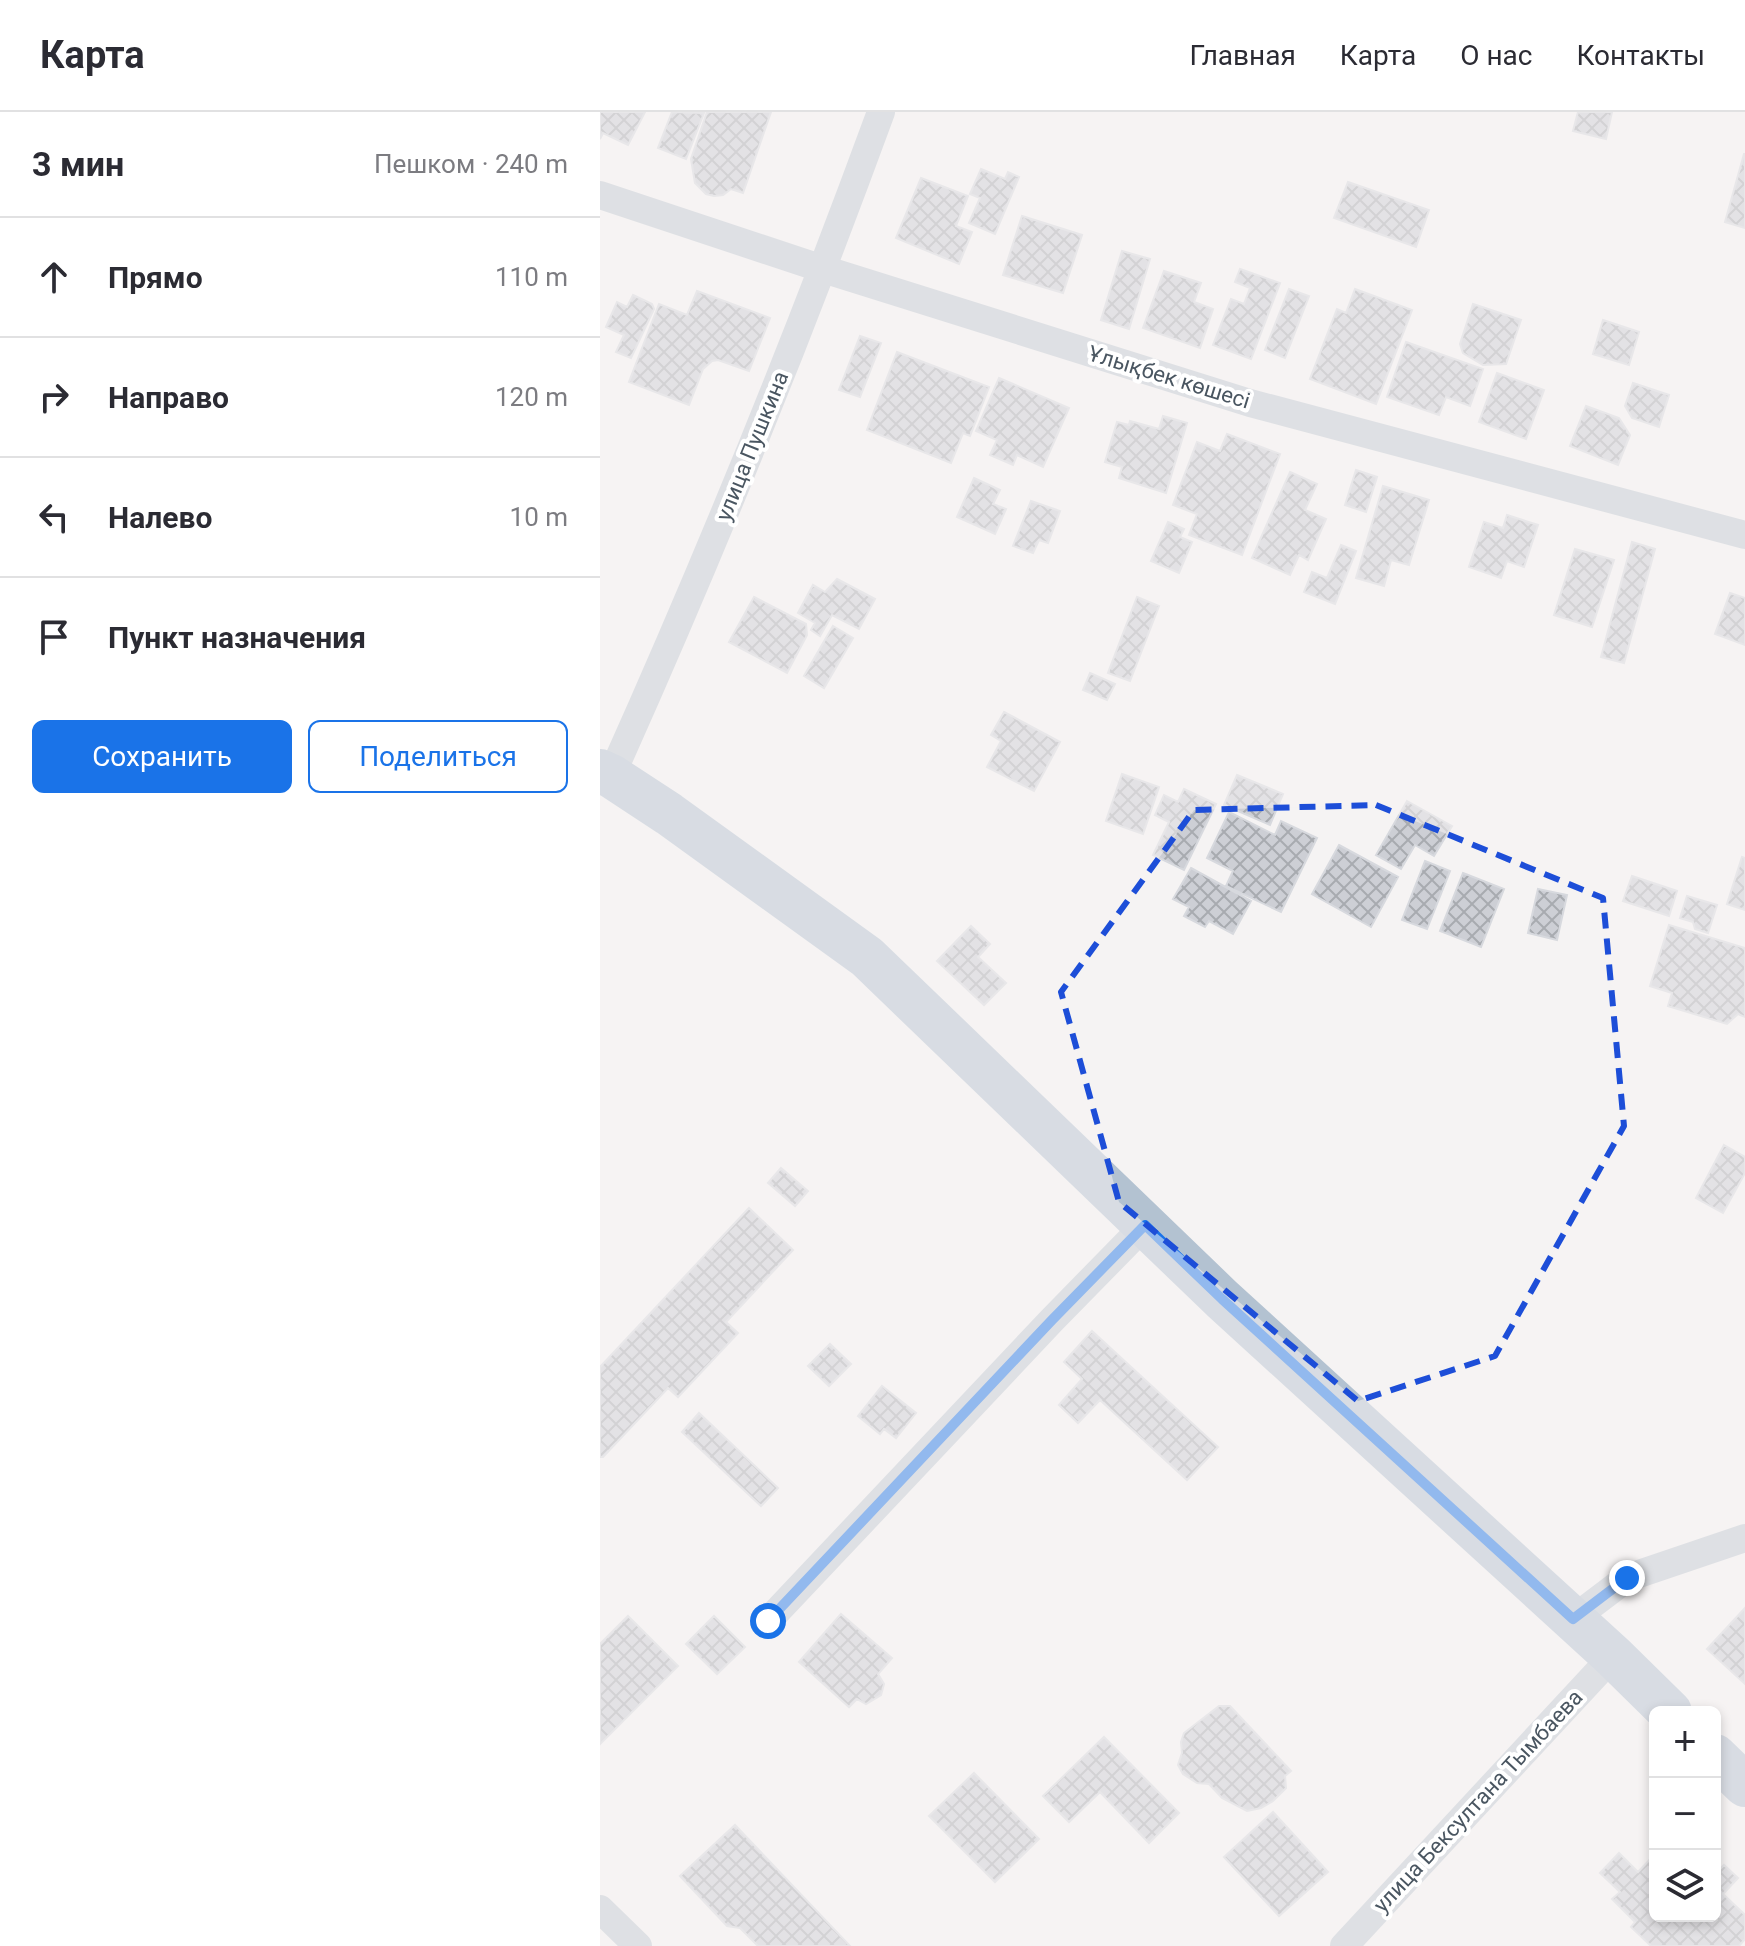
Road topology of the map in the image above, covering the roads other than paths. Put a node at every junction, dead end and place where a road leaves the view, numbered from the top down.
1 (881, 112) edge
2 (600, 195) edge
3 (823, 269) junction
4 (1745, 535) edge
5 (606, 773) edge
6 (1145, 1225) junction
7 (1745, 1538) edge
8 (1573, 1619) junction
9 (768, 1621) dead end
10 (1613, 1656) junction
11 (1664, 1706) edge
12 (1721, 1762) edge
13 (1745, 1785) edge
14 (600, 1909) edge
15 (638, 1946) edge
16 (1344, 1946) edge

1 - 3 street, улица Пушкина
2 - 3 street, Ұлықбек көшесі
3 - 4 street, Ұлықбек көшесі
3 - 5 street, улица Пушкина
5 - 6 main road
6 - 8 main road
6 - 9 street
7 - 8 street
8 - 10 main road
10 - 11 main road
10 - 16 street, улица Бексултана Тымбаева
12 - 13 main road
14 - 15 street

